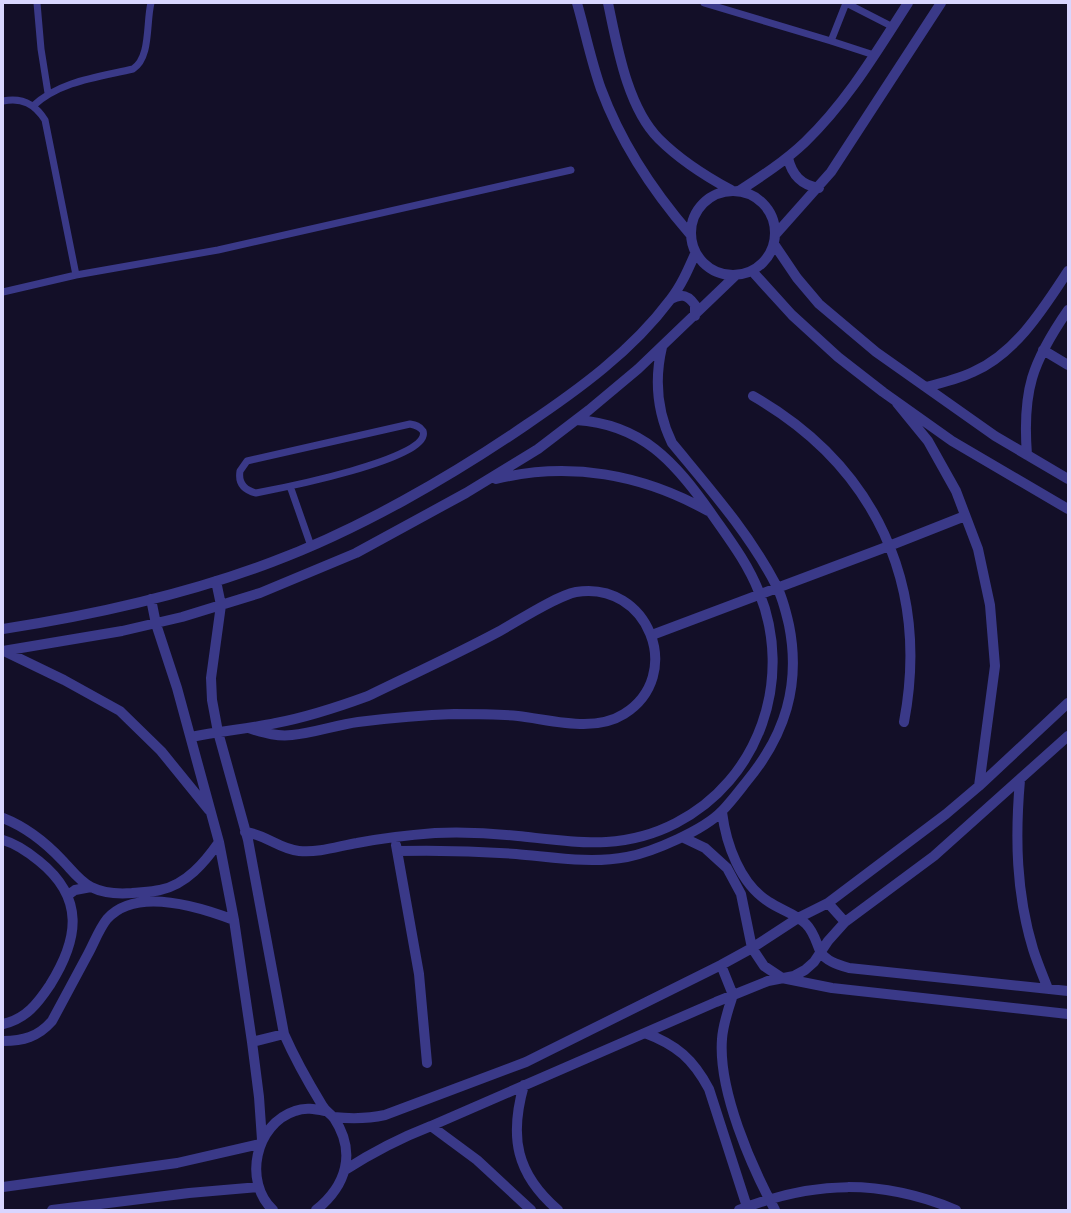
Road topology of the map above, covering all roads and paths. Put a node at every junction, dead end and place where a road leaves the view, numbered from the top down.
1 (37, 3) edge
2 (151, 3) edge
3 (577, 3) edge
4 (608, 3) edge
5 (704, 3) edge
6 (846, 3) edge
7 (908, 3) edge
8 (941, 3) edge
9 (893, 27) junction
10 (831, 40) junction
11 (874, 56) junction
12 (48, 94) junction
13 (3, 101) edge
14 (33, 106) junction
15 (788, 158) junction
16 (571, 170) dead end
17 (819, 188) junction
18 (735, 190) junction
19 (690, 234) junction
20 (775, 240) junction
21 (696, 254) junction
22 (752, 271) junction
23 (1068, 271) edge
24 (76, 275) junction
25 (735, 276) junction
26 (3, 292) edge
27 (671, 299) junction
28 (1068, 310) edge
29 (695, 316) junction
30 (662, 347) junction
31 (1043, 350) junction
32 (1068, 365) edge
33 (926, 387) junction
34 (753, 396) dead end
35 (897, 403) junction
36 (576, 420) junction
37 (1027, 455) junction
38 (1068, 479) edge
39 (488, 481) junction
40 (290, 486) junction
41 (1068, 508) edge
42 (710, 512) junction
43 (965, 516) junction
44 (311, 546) junction
45 (889, 546) junction
46 (216, 581) junction
47 (777, 586) junction
48 (760, 594) junction
49 (151, 599) junction
50 (221, 606) junction
51 (156, 624) junction
52 (3, 629) edge
53 (652, 635) junction
54 (3, 651) edge
55 (1068, 703) edge
56 (904, 722) dead end
57 (248, 728) junction
58 (218, 732) junction
59 (1068, 736) edge
60 (191, 738) junction
61 (1020, 780) junction
62 (979, 786) junction
63 (722, 812) junction
64 (212, 813) junction
65 (3, 818) edge
66 (245, 832) junction
67 (394, 837) junction
68 (682, 837) junction
69 (3, 840) edge
70 (219, 842) junction
71 (397, 851) junction
72 (90, 887) junction
73 (68, 895) junction
74 (828, 902) junction
75 (798, 918) junction
76 (234, 920) junction
77 (845, 922) junction
78 (752, 948) junction
79 (821, 952) junction
80 (721, 965) junction
81 (782, 978) junction
82 (1048, 989) junction
83 (1068, 991) edge
84 (733, 995) junction
85 (1068, 1014) edge
86 (3, 1024) edge
87 (645, 1033) junction
88 (284, 1034) junction
89 (3, 1041) edge
90 (252, 1042) junction
91 (427, 1063) dead end
92 (524, 1085) junction
93 (329, 1114) junction
94 (431, 1126) junction
95 (261, 1142) junction
96 (345, 1170) junction
97 (3, 1187) edge
98 (259, 1187) junction
99 (769, 1200) junction
100 (263, 1206) edge
101 (745, 1209) edge
102 (52, 1210) edge
103 (272, 1210) edge
104 (316, 1210) edge
105 (531, 1210) edge
106 (558, 1210) edge
107 (775, 1210) edge
108 (956, 1210) edge

1 - 12 lane
2 - 12 lane
3 - 19 street
4 - 18 street
5 - 10 lane
6 - 9 lane
6 - 10 lane
7 - 9 street
8 - 17 street
9 - 11 street
10 - 11 lane
11 - 15 street
12 - 14 lane
13 - 14 lane
14 - 24 lane
15 - 17 street
15 - 18 street
16 - 24 lane
17 - 20 street
18 - 19 street
18 - 20 street
19 - 21 street
20 - 22 street
20 - 33 street
21 - 25 street
21 - 27 street
22 - 25 street
22 - 35 street
23 - 33 street
24 - 26 lane
25 - 29 street
27 - 29 street
27 - 44 street
28 - 31 street
29 - 30 street
30 - 36 street
30 - 47 street
31 - 32 street
31 - 37 street
33 - 37 street
34 - 45 street
35 - 41 street
35 - 43 street
36 - 39 street
36 - 42 street
37 - 38 street
39 - 42 street
39 - 50 street
40 - 40 lane
40 - 44 lane
42 - 48 street
43 - 45 street
43 - 62 street
44 - 46 street
45 - 47 street
45 - 56 street
46 - 49 street
46 - 50 street
47 - 48 street
47 - 63 street
48 - 53 street
48 - 67 street
49 - 51 street
49 - 52 street
50 - 51 street
50 - 58 street
51 - 54 street
51 - 60 street
53 - 57 street
53 - 57 street
54 - 64 street
55 - 62 street
57 - 58 street
58 - 60 street
58 - 66 street
59 - 61 street
60 - 64 street
61 - 77 street
61 - 82 street
62 - 74 street
63 - 68 street
63 - 75 street
64 - 70 street
65 - 72 street
66 - 67 street
66 - 88 street
67 - 71 street
68 - 71 street
68 - 78 street
69 - 73 street
70 - 72 street
70 - 76 street
71 - 91 street
72 - 73 street
73 - 86 street
74 - 75 street
74 - 77 street
75 - 78 street
75 - 79 street
76 - 89 street
76 - 90 street
77 - 79 street
78 - 80 street
78 - 81 street
79 - 81 street
79 - 82 street
80 - 84 street
80 - 93 street
81 - 84 street
81 - 85 street
82 - 83 street
84 - 87 street
84 - 99 street
87 - 92 street
87 - 101 street
88 - 90 street
88 - 93 street
90 - 95 street
92 - 94 street
92 - 106 street
93 - 95 street
93 - 96 street
94 - 96 street
94 - 105 street
95 - 97 street
95 - 98 street
96 - 104 street
98 - 100 street
98 - 102 street
99 - 101 street
99 - 107 street
99 - 108 street
100 - 103 street

